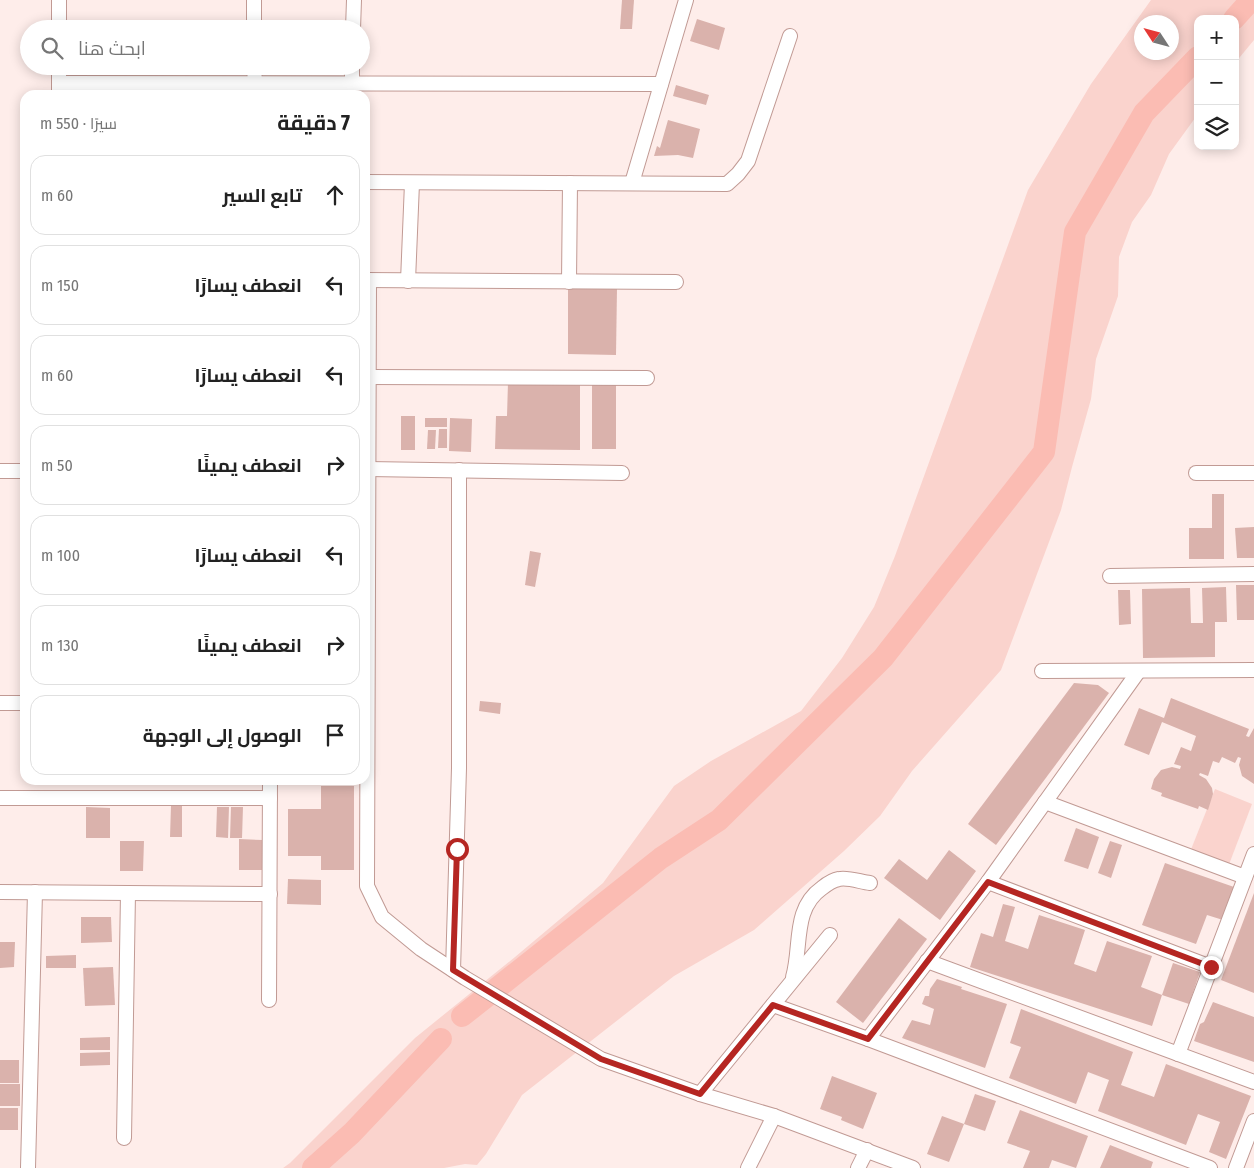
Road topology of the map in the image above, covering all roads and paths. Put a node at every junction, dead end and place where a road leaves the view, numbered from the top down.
1 (59, 0) edge
2 (254, 0) edge
3 (354, 0) edge
4 (686, 0) edge
5 (59, 20) edge
6 (254, 20) edge
7 (353, 20) edge
8 (790, 36) dead end
9 (59, 75) edge
10 (254, 75) edge
11 (352, 75) edge
12 (352, 82) junction
13 (254, 84) junction
14 (661, 84) junction
15 (59, 89) edge
16 (293, 89) edge
17 (370, 182) edge
18 (412, 182) junction
19 (570, 183) junction
20 (632, 183) junction
21 (370, 280) edge
22 (408, 281) junction
23 (569, 282) junction
24 (676, 282) dead end
25 (370, 377) edge
26 (647, 378) dead end
27 (370, 469) edge
28 (459, 470) junction
29 (0, 471) edge
30 (20, 472) edge
31 (622, 473) dead end
32 (1254, 473) edge
33 (1196, 474) dead end
34 (1254, 574) edge
35 (1110, 576) dead end
36 (1254, 670) edge
37 (1042, 671) dead end
38 (1138, 672) junction
39 (0, 703) edge
40 (20, 703) edge
41 (270, 785) edge
42 (367, 785) edge
43 (0, 798) edge
44 (270, 798) junction
45 (1045, 802) junction
46 (1254, 854) edge
47 (1245, 877) junction
48 (988, 882) junction
49 (870, 883) dead end
50 (0, 892) edge
51 (35, 892) junction
52 (128, 893) junction
53 (270, 894) junction
54 (830, 935) dead end
55 (926, 961) junction
56 (1211, 967) junction
57 (453, 970) junction
58 (792, 980) junction
59 (269, 1000) dead end
60 (773, 1005) junction
61 (868, 1039) junction
62 (1178, 1054) junction
63 (1254, 1082) edge
64 (700, 1094) junction
65 (774, 1116) junction
66 (1254, 1121) edge
67 (124, 1138) dead end
68 (867, 1150) junction
69 (28, 1168) edge
70 (748, 1168) edge
71 (858, 1168) edge
72 (913, 1168) edge
73 (1210, 1168) edge
74 (1236, 1168) edge

1 - 5 street
2 - 6 street
3 - 7 street
4 - 14 street
8 - 20 street
9 - 15 street
10 - 13 street
11 - 12 street
12 - 14 street
12 - 16 street
13 - 15 street
13 - 16 street
14 - 20 street
17 - 18 street
18 - 19 street
18 - 22 street
19 - 20 street
19 - 23 street
21 - 22 street
22 - 23 street
23 - 24 street
25 - 26 street
27 - 28 street
28 - 31 street
28 - 57 street
29 - 30 street
32 - 33 street
34 - 35 street
36 - 38 street
37 - 38 street
38 - 45 street
39 - 40 street
41 - 44 street
42 - 57 street
43 - 44 street
44 - 53 street
45 - 47 street
45 - 48 street
46 - 47 street
47 - 56 street
48 - 55 street
48 - 56 street
49 - 58 street
50 - 51 street
51 - 52 street
51 - 69 street
52 - 53 street
52 - 67 street
53 - 59 street
54 - 58 street
55 - 61 street
55 - 62 street
56 - 62 street
57 - 64 street
58 - 60 street
60 - 61 street
60 - 64 street
61 - 73 street
62 - 63 street
64 - 65 street
65 - 68 street
65 - 70 street
66 - 74 street
68 - 71 street
68 - 72 street

